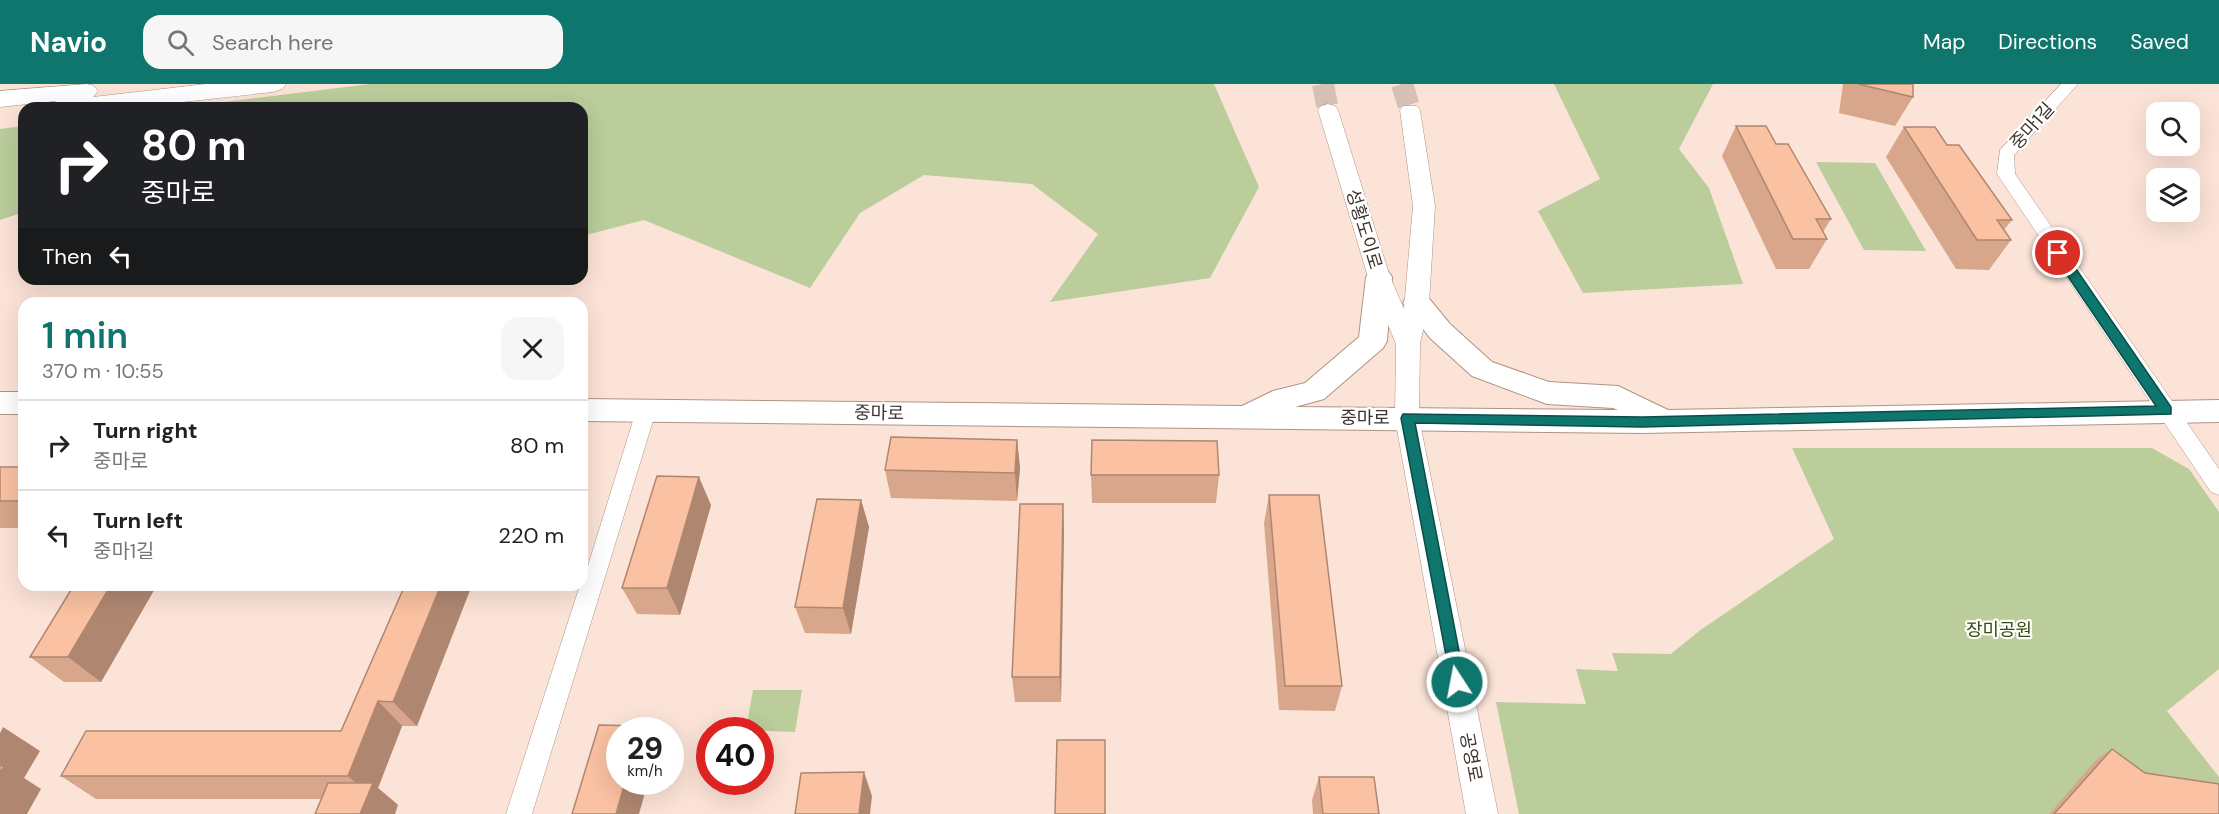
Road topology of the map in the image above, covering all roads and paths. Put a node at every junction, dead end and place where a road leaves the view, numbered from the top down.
1 (150, 84) edge
2 (273, 84) edge
3 (2070, 84) edge
4 (94, 98) junction
5 (0, 99) edge
6 (80, 102) edge
7 (1328, 110) tunnel mouth
8 (1410, 110) tunnel mouth
9 (18, 112) edge
10 (0, 114) edge
11 (1378, 277) junction
12 (1417, 303) junction
13 (1408, 344) junction
14 (0, 403) edge
15 (18, 403) edge
16 (588, 410) edge
17 (646, 411) junction
18 (2166, 411) junction
19 (2219, 411) edge
20 (1242, 418) junction
21 (1407, 418) junction
22 (1664, 422) junction
23 (2219, 486) edge
24 (519, 814) edge
25 (1482, 814) edge

1 - 4 highway
2 - 4 highway
3 - 18 street, 중마1길
4 - 5 highway
4 - 6 highway
7 - 11 street, 성황도이로
8 - 12 street, 성황도이로
9 - 10 highway
11 - 13 street, 성황도이로
11 - 20 main road
12 - 13 street, 성황도이로
12 - 22 main road
13 - 21 street, 성황도이로
14 - 15 main road
16 - 17 main road, 중마로
17 - 20 main road, 중마로
17 - 24 street
18 - 19 main road, 중마로
18 - 22 main road, 중마로
18 - 23 street, 중마1길
20 - 21 main road, 중마로
21 - 22 main road, 중마로
21 - 25 street, 공영로

